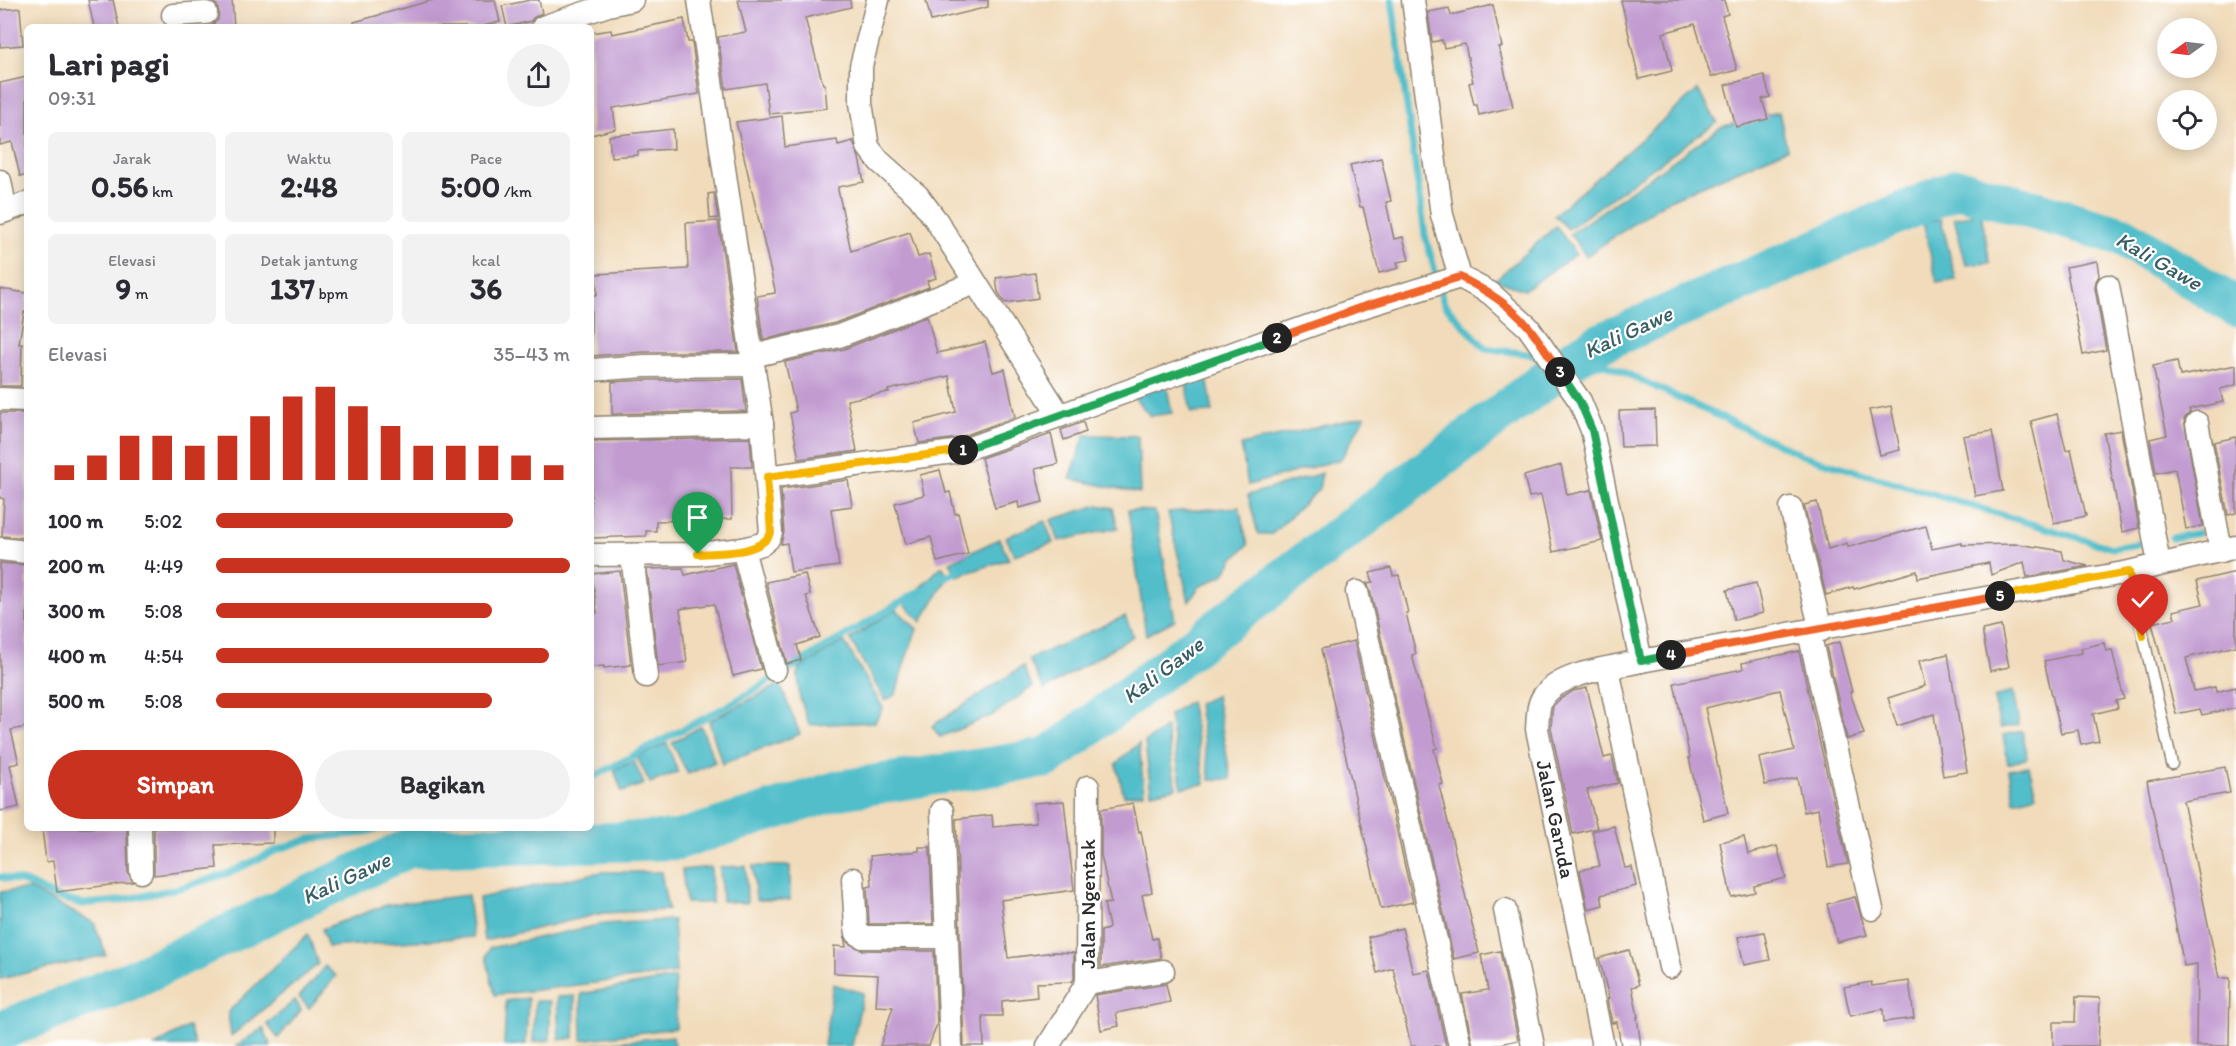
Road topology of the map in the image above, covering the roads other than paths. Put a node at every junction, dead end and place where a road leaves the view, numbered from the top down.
1 (632, 0) edge
2 (699, 0) edge
3 (878, 0) edge
4 (1413, 0) edge
5 (206, 13) edge
6 (173, 15) dead end
7 (552, 24) edge
8 (0, 181) edge
9 (24, 204) edge
10 (3, 212) edge
11 (1456, 278) junction
12 (975, 284) junction
13 (2108, 286) dead end
14 (753, 361) junction
15 (594, 370) edge
16 (0, 399) edge
17 (24, 399) edge
18 (1060, 417) junction
19 (2197, 423) dead end
20 (762, 424) junction
21 (594, 428) edge
22 (767, 477) junction
23 (1791, 508) dead end
24 (0, 549) edge
25 (743, 549) junction
26 (2228, 549) edge
27 (24, 552) edge
28 (594, 555) edge
29 (632, 555) junction
30 (2160, 564) junction
31 (2129, 572) junction
32 (1357, 592) dead end
33 (1815, 631) junction
34 (1641, 661) junction
35 (1608, 669) junction
36 (775, 670) dead end
37 (646, 676) dead end
38 (2172, 765) dead end
39 (1088, 787) dead end
40 (942, 811) dead end
41 (140, 831) edge
42 (141, 872) dead end
43 (853, 879) dead end
44 (1505, 909) dead end
45 (1872, 909) dead end
46 (946, 937) junction
47 (1670, 967) dead end
48 (1163, 971) dead end
49 (1087, 983) junction
50 (951, 1046) edge
51 (1048, 1046) edge
52 (1460, 1046) edge
53 (1533, 1046) edge
54 (1603, 1046) edge

1 - 7 street
2 - 14 street
3 - 12 street
4 - 11 street
5 - 6 street
8 - 10 street
9 - 10 street
11 - 18 street
11 - 34 street
12 - 14 street
12 - 18 street
13 - 30 street
14 - 15 street
14 - 20 street
16 - 17 street
18 - 22 street
19 - 26 street
20 - 21 street
20 - 22 street
22 - 25 street
23 - 33 street
24 - 27 street
25 - 29 street
25 - 36 street
26 - 30 street, Jalan Garuda
28 - 29 street
29 - 37 street
30 - 31 street, Jalan Garuda
31 - 33 street, Jalan Garuda
31 - 38 lane
32 - 52 street
33 - 34 street, Jalan Garuda
33 - 45 street
34 - 35 street, Jalan Garuda
35 - 47 street
35 - 54 street, Jalan Garuda
39 - 49 street, Jalan Ngentak
40 - 46 street
41 - 42 street
43 - 46 street
44 - 53 street
46 - 50 street
48 - 49 street
49 - 51 street, Jalan Ngentak

